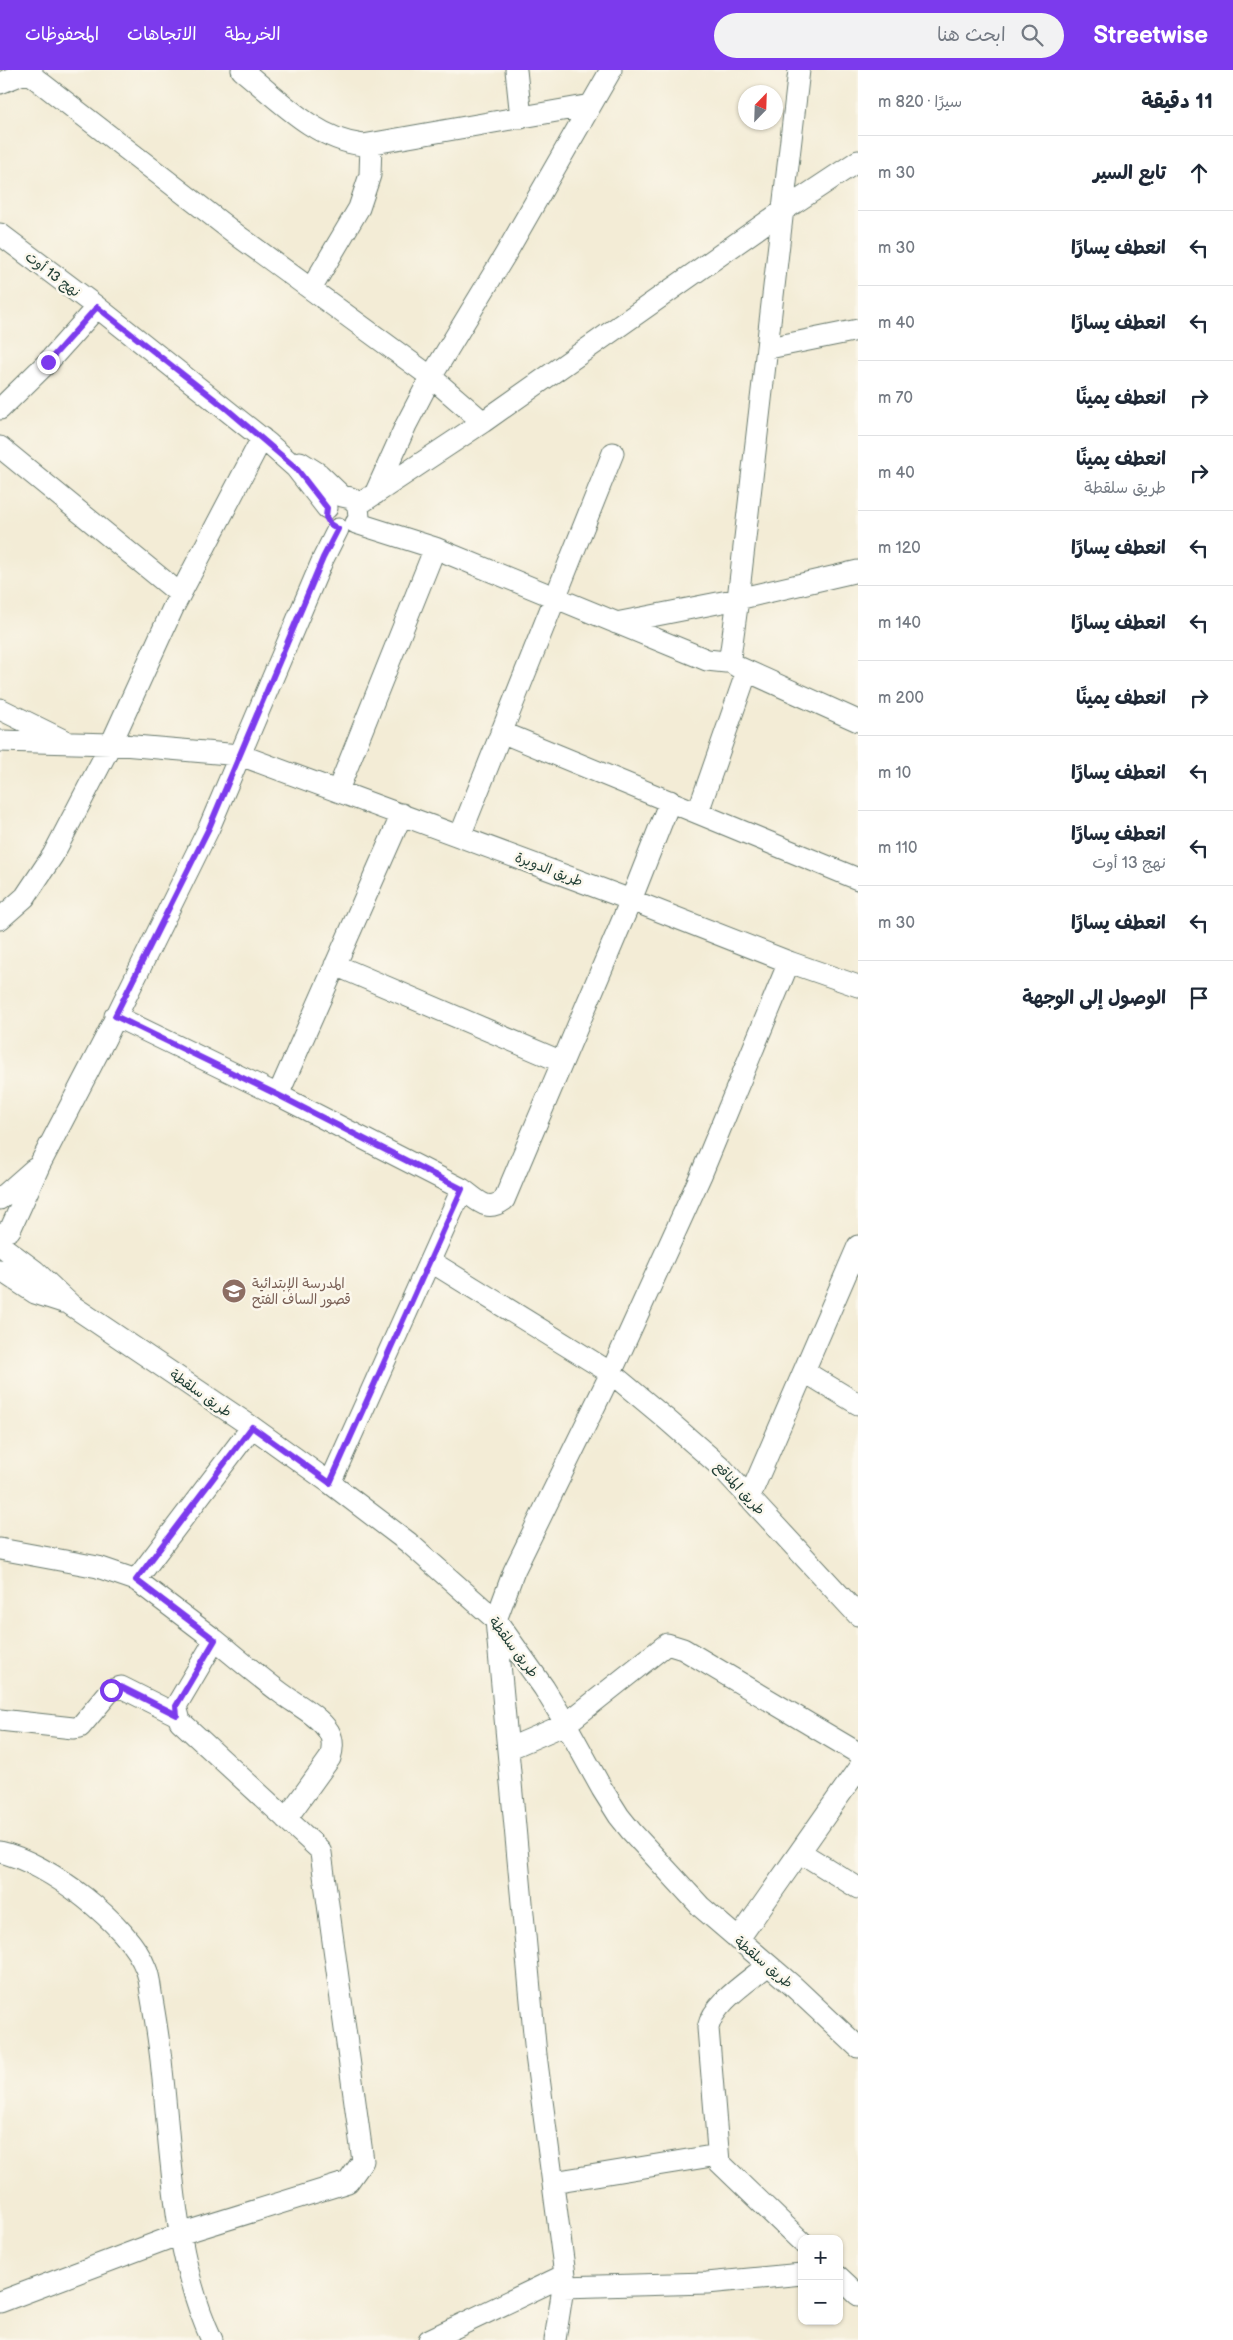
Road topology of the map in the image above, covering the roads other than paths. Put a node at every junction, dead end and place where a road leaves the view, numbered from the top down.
1 (242, 70) edge
2 (516, 70) edge
3 (611, 70) edge
4 (800, 70) edge
5 (29, 71) edge
6 (0, 83) edge
7 (591, 105) junction
8 (521, 118) junction
9 (371, 144) junction
10 (858, 161) edge
11 (784, 210) junction
12 (0, 234) edge
13 (311, 289) junction
14 (97, 307) junction
15 (858, 330) edge
16 (769, 348) junction
17 (432, 377) junction
18 (0, 409) edge
19 (483, 422) junction
20 (266, 441) junction
21 (0, 447) edge
22 (613, 453) dead end
23 (349, 509) junction
24 (434, 548) junction
25 (858, 571) edge
26 (180, 594) junction
27 (554, 597) junction
28 (738, 599) junction
29 (616, 623) junction
30 (726, 662) junction
31 (747, 672) junction
32 (0, 709) edge
33 (858, 721) edge
34 (501, 732) junction
35 (0, 741) edge
36 (67, 742) junction
37 (110, 744) junction
38 (240, 754) junction
39 (338, 790) junction
40 (670, 801) junction
41 (698, 812) junction
42 (402, 814) junction
43 (460, 836) junction
44 (858, 880) edge
45 (631, 900) junction
46 (0, 919) edge
47 (789, 962) junction
48 (336, 965) junction
49 (858, 986) edge
50 (115, 1016) junction
51 (562, 1062) junction
52 (278, 1095) junction
53 (40, 1164) junction
54 (462, 1189) junction
55 (0, 1199) edge
56 (0, 1234) edge
57 (0, 1245) edge
58 (858, 1246) edge
59 (430, 1261) junction
60 (0, 1270) edge
61 (71, 1305) junction
62 (804, 1372) junction
63 (611, 1374) junction
64 (858, 1404) edge
65 (252, 1427) junction
66 (330, 1483) junction
67 (749, 1498) junction
68 (0, 1549) edge
69 (136, 1580) junction
70 (858, 1615) edge
71 (496, 1620) junction
72 (215, 1640) junction
73 (177, 1715) junction
74 (0, 1720) edge
75 (566, 1724) junction
76 (508, 1749) junction
77 (858, 1753) edge
78 (858, 1769) edge
79 (286, 1819) junction
80 (0, 1852) edge
81 (800, 1852) junction
82 (858, 1888) edge
83 (738, 1940) junction
84 (768, 1965) junction
85 (858, 2047) edge
86 (718, 2155) junction
87 (553, 2182) junction
88 (180, 2234) junction
89 (798, 2238) edge
90 (798, 2274) edge
91 (842, 2280) edge
92 (564, 2281) junction
93 (858, 2295) edge
94 (0, 2302) edge
95 (212, 2340) edge
96 (429, 2340) edge
97 (555, 2340) edge

1 - 9 street
2 - 8 street
3 - 7 street
4 - 11 street
5 - 6 street
5 - 13 street
7 - 8 street
7 - 17 street
8 - 9 street
9 - 13 street
10 - 11 street
11 - 16 street
11 - 19 street
12 - 14 street, نهج 13 أوت
13 - 17 street
14 - 18 street
14 - 20 street, نهج 13 أوت
15 - 16 street
16 - 28 street
17 - 19 street
17 - 23 street
19 - 23 street
20 - 23 street, نهج 13 أوت
20 - 26 street
21 - 26 street
22 - 27 street
23 - 24 street
23 - 38 street
24 - 27 street
24 - 39 street
25 - 28 street
26 - 37 street
27 - 29 street
27 - 34 street
28 - 29 street
28 - 30 street
29 - 30 street
30 - 31 street
31 - 33 street
31 - 41 street
32 - 36 street
34 - 40 street
34 - 43 street
35 - 36 street, طريق الدويرة
36 - 37 street, طريق الدويرة
37 - 38 street, طريق الدويرة
37 - 46 street
38 - 39 street, طريق الدويرة
38 - 50 street
39 - 42 street, طريق الدويرة
40 - 41 street
40 - 45 street
41 - 44 street
42 - 43 street, طريق الدويرة
42 - 48 street
43 - 45 street, طريق الدويرة
45 - 47 street, طريق الدويرة
45 - 51 street
47 - 49 street, طريق الدويرة
47 - 63 street
48 - 51 street
48 - 52 street
50 - 52 street
50 - 53 street
51 - 54 street
52 - 54 street
53 - 55 street
53 - 56 street
54 - 59 street
57 - 61 street, طريق سلقطة
58 - 62 street
59 - 63 street, طريق المناقع
59 - 66 street
60 - 61 street, طريق سلقطة
61 - 65 street, طريق سلقطة
62 - 64 street
62 - 67 street
63 - 67 street, طريق المناقع
63 - 71 street
65 - 66 street, طريق سلقطة
65 - 69 street
66 - 71 street, طريق سلقطة
67 - 70 street, طريق المناقع
68 - 69 street
69 - 72 street
71 - 75 street, طريق سلقطة
71 - 76 street
72 - 73 street
72 - 79 street
73 - 74 street
73 - 79 street
75 - 76 street
75 - 77 street
75 - 83 street, طريق سلقطة
76 - 87 street
78 - 81 street
79 - 88 street
80 - 88 street
81 - 82 street
81 - 83 street
83 - 84 street, طريق سلقطة
84 - 85 street, طريق سلقطة
84 - 86 street
86 - 87 street
86 - 89 street
87 - 92 street
88 - 94 street
88 - 95 street
90 - 92 street
91 - 93 street
92 - 96 street
92 - 97 street

